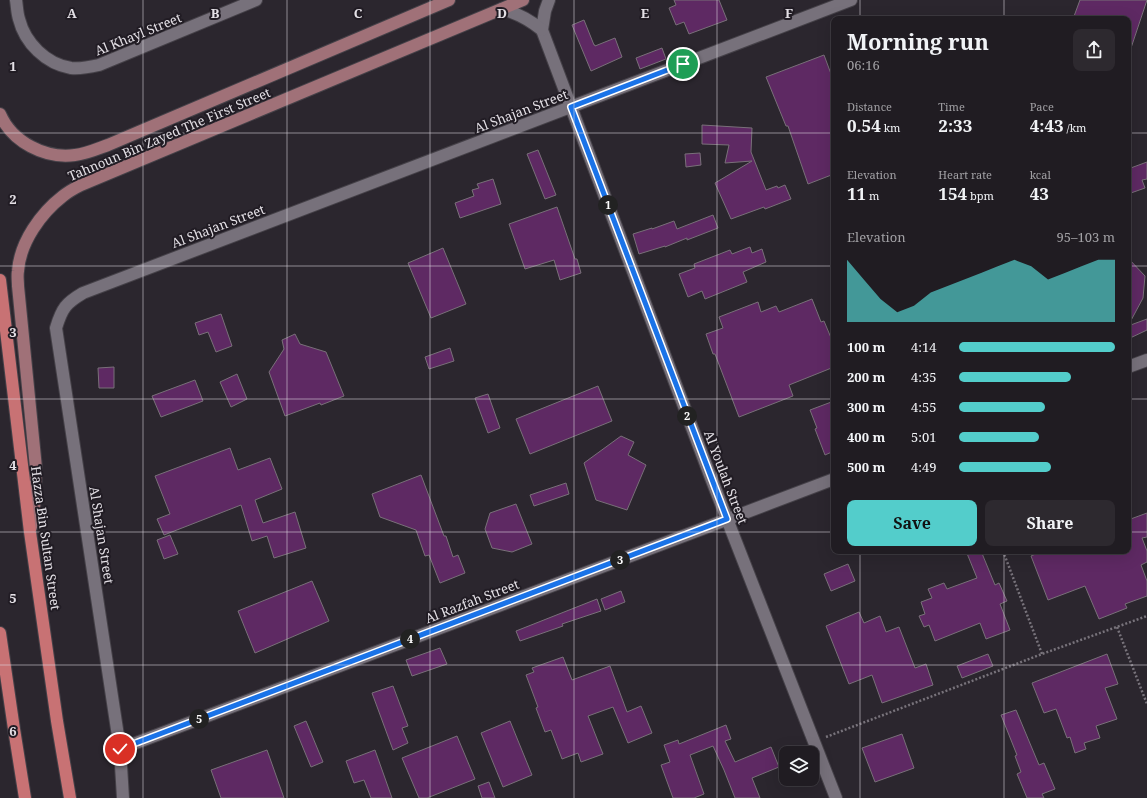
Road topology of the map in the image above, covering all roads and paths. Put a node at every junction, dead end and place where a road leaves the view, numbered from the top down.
1 (16, 0) edge
2 (256, 0) edge
3 (449, 0) edge
4 (523, 0) edge
5 (549, 0) edge
6 (851, 0) edge
7 (502, 9) junction
8 (542, 30) junction
9 (571, 107) junction
10 (0, 114) edge
11 (0, 280) edge
12 (1147, 360) edge
13 (1131, 366) edge
14 (831, 480) edge
15 (727, 519) junction
16 (30, 532) junction
17 (1004, 554) edge
18 (1147, 616) edge
19 (1117, 627) junction
20 (0, 633) edge
21 (1042, 654) junction
22 (1147, 704) edge
23 (814, 741) junction
24 (120, 749) junction
25 (25, 798) edge
26 (70, 798) edge
27 (123, 798) edge
28 (836, 798) edge

1 - 2 street, Al Khayl Street
3 - 10 street, Tahnoun Bin Zayed The First Street
4 - 7 street, Tahnoun Bin Zayed The First Street
5 - 8 street, Al Youlah Street
6 - 9 street, Al Shajan Street
7 - 8 street
7 - 16 street, Tahnoun Bin Zayed The First Street
8 - 9 street, Al Youlah Street
9 - 15 street, Al Youlah Street
9 - 24 street, Al Shajan Street
11 - 16 main road, Hazza Bin Sultan Street
12 - 13 street
14 - 15 street, Al Razfah Street
15 - 23 street, Al Youlah Street
15 - 24 street, Al Razfah Street
16 - 26 main road, Hazza Bin Sultan Street
17 - 21 path
18 - 19 path
19 - 21 path
19 - 22 path
20 - 25 main road
21 - 23 path
23 - 28 street, Al Youlah Street
24 - 27 street, Al Shajan Street

